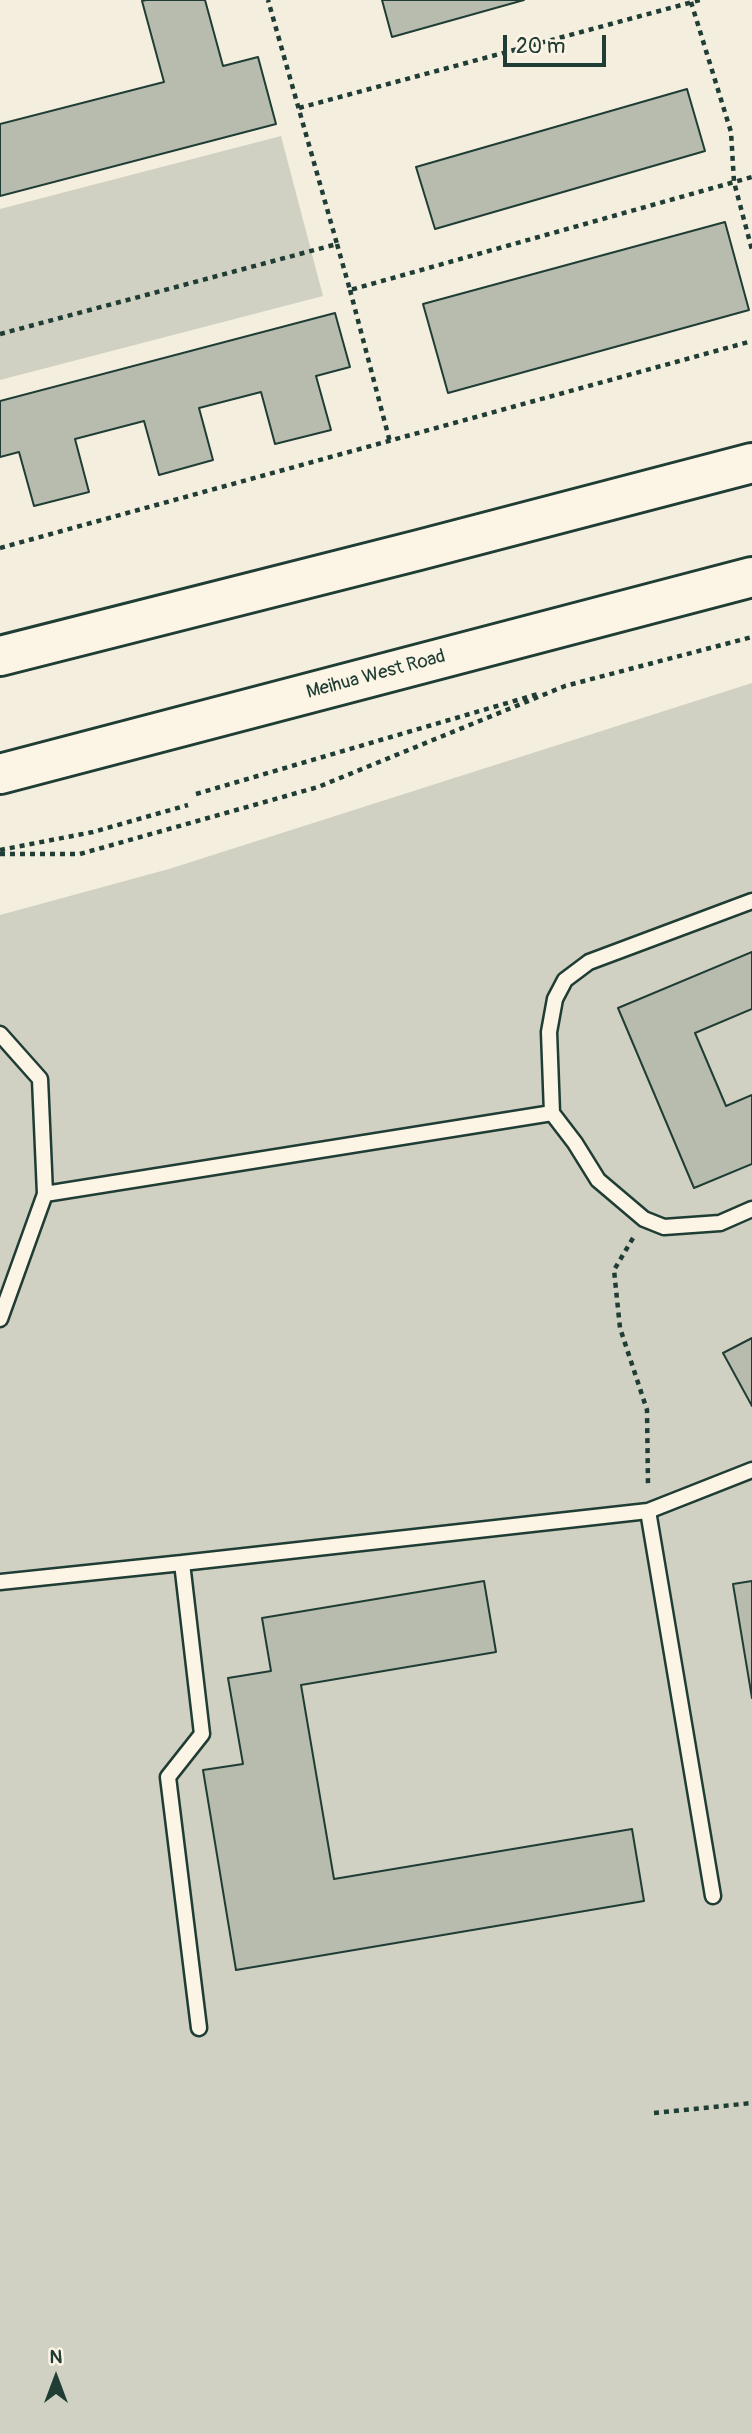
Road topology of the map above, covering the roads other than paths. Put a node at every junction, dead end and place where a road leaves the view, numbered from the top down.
1 (752, 463) edge
2 (752, 577) edge
3 (0, 656) edge
4 (0, 774) edge
5 (752, 901) edge
6 (0, 1034) edge
7 (552, 1113) junction
8 (45, 1194) junction
9 (752, 1209) edge
10 (0, 1319) edge
11 (752, 1470) edge
12 (649, 1511) junction
13 (182, 1563) junction
14 (0, 1581) edge
15 (713, 1896) dead end
16 (200, 2028) dead end

1 - 3 main road
2 - 4 main road, Meihua West Road
5 - 7 lane
6 - 8 lane
7 - 8 lane
7 - 9 lane
8 - 10 lane
11 - 12 lane
12 - 13 lane
12 - 15 lane
13 - 14 lane
13 - 16 lane

